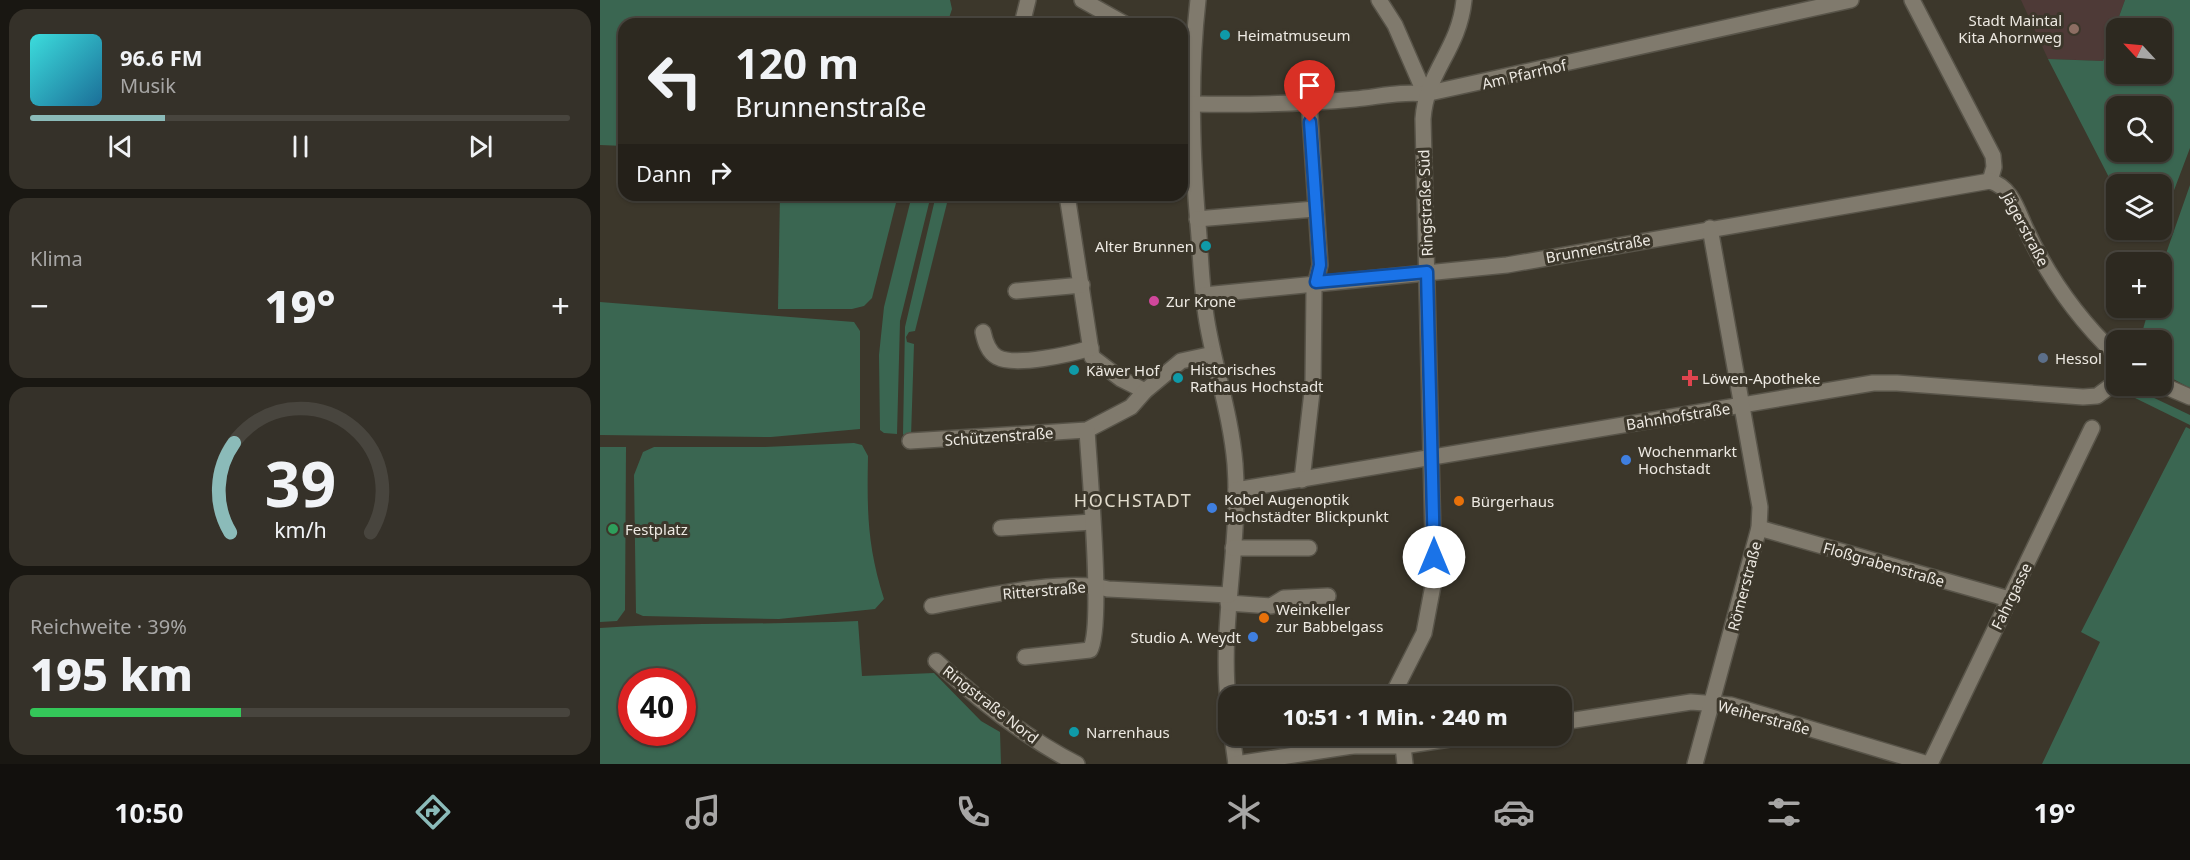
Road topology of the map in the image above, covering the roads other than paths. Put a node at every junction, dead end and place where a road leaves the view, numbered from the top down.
1 (1028, 0) edge
2 (1082, 0) edge
3 (1198, 0) edge
4 (1379, 0) edge
5 (1464, 0) edge
6 (1851, 0) edge
7 (1912, 0) edge
8 (1024, 18) edge
9 (1114, 18) edge
10 (1188, 29) edge
11 (1425, 94) junction
12 (1309, 101) junction
13 (1192, 104) junction
14 (1188, 143) edge
15 (1188, 160) edge
16 (1990, 181) junction
17 (1068, 201) edge
18 (1316, 209) junction
19 (1197, 219) junction
20 (1710, 228) junction
21 (1427, 272) junction
22 (1316, 282) junction
23 (1082, 285) junction
24 (1016, 291) dead end
25 (1204, 295) junction
26 (983, 332) dead end
27 (2106, 344) edge
28 (1091, 348) junction
29 (1213, 354) junction
30 (2106, 389) edge
31 (2172, 389) edge
32 (1145, 391) junction
33 (2190, 397) edge
34 (1741, 406) junction
35 (2092, 428) dead end
36 (1087, 430) junction
37 (910, 441) dead end
38 (1433, 457) junction
39 (1302, 480) junction
40 (1236, 490) junction
41 (1092, 522) junction
42 (1001, 528) dead end
43 (1760, 528) junction
44 (1233, 548) junction
45 (1309, 548) dead end
46 (1096, 585) junction
47 (1328, 596) dead end
48 (1229, 599) junction
49 (2009, 600) junction
50 (932, 606) dead end
51 (1024, 657) dead end
52 (936, 661) dead end
53 (1227, 686) edge
54 (1397, 686) edge
55 (1712, 703) junction
56 (1572, 721) edge
57 (1234, 746) edge
58 (1352, 746) edge
59 (1403, 746) edge
60 (1077, 764) edge
61 (1236, 764) edge
62 (1405, 764) edge
63 (1695, 764) edge
64 (1929, 764) edge

1 - 8 street
2 - 9 street
3 - 10 street
4 - 11 street, Ringstraße Süd
5 - 11 street
6 - 11 street, Am Pfarrhof
7 - 16 street, Jägerstraße
10 - 13 street
11 - 12 street, Am Pfarrhof
11 - 21 street, Ringstraße Süd
12 - 13 street, Am Pfarrhof
12 - 18 street
13 - 14 street
15 - 19 street
16 - 20 street, Brunnenstraße
16 - 27 street, Jägerstraße
17 - 23 street
18 - 19 street
18 - 22 street
19 - 25 street
20 - 21 street, Brunnenstraße
20 - 34 street, Römerstraße
21 - 22 street, Brunnenstraße
21 - 38 street, Ringstraße Süd
22 - 25 street, Brunnenstraße
22 - 39 street
23 - 24 street
23 - 28 street
25 - 29 street
26 - 28 street
28 - 32 street
29 - 32 street
29 - 40 street
30 - 34 street, Bahnhofstraße
31 - 33 street
32 - 36 street
34 - 38 street, Bahnhofstraße
34 - 43 street, Römerstraße
35 - 49 street, Fahrgasse
36 - 37 street, Schützenstraße
36 - 41 street
38 - 39 street, Bahnhofstraße
38 - 54 street, Ringstraße Süd
39 - 40 street, Bahnhofstraße
40 - 44 street
41 - 42 street
41 - 46 street
43 - 49 street, Floßgrabenstraße
43 - 55 street, Römerstraße
44 - 45 street
44 - 48 street
46 - 48 street, Ritterstraße
46 - 50 street, Ritterstraße
46 - 51 street
47 - 48 street, Ritterstraße
48 - 53 street
49 - 64 street, Fahrgasse
52 - 60 street, Ringstraße Nord
55 - 56 street, Weiherstraße
55 - 63 street, Römerstraße
55 - 64 street, Weiherstraße
57 - 61 street
58 - 61 street
59 - 62 street

